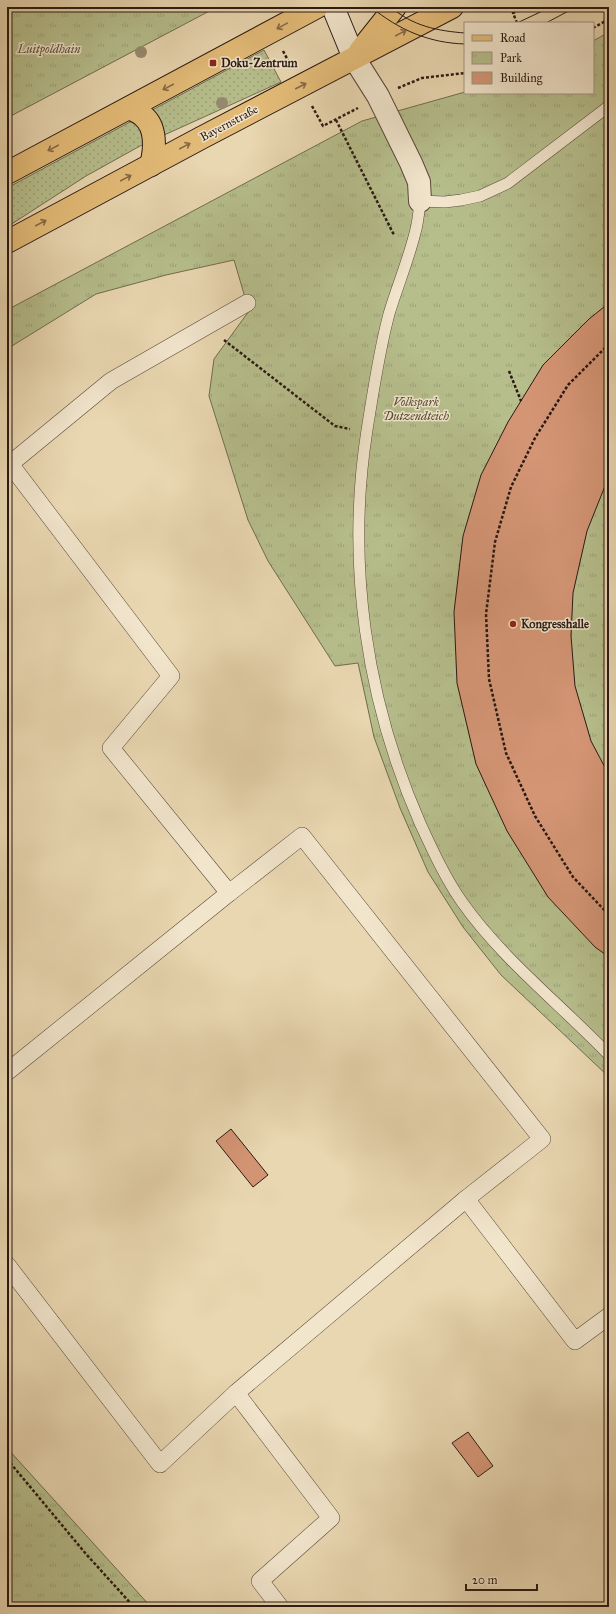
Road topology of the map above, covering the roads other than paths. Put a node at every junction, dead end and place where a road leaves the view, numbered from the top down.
1 (317, 7) edge
2 (333, 7) edge
3 (395, 7) edge
4 (452, 7) edge
5 (354, 58) junction
6 (609, 106) edge
7 (129, 108) junction
8 (151, 165) junction
9 (7, 173) edge
10 (420, 201) junction
11 (7, 242) edge
12 (247, 303) dead end
13 (8, 465) edge
14 (229, 893) junction
15 (609, 1055) edge
16 (7, 1072) edge
17 (466, 1199) junction
18 (7, 1265) edge
19 (609, 1316) edge
20 (236, 1393) junction
21 (280, 1607) edge

1 -> 7 main road
2 - 5 street
3 - 5 main road
5 -> 4 main road, Bayernstraße
8 -> 5 main road, Bayernstraße
5 - 10 street
6 - 10 lane
7 - 8 main road
7 -> 9 main road
11 -> 8 main road, Bayernstraße
10 - 15 lane
12 - 13 street
13 - 14 street
14 - 16 street
14 - 17 street
17 - 19 street
17 - 20 street
18 - 20 street
20 - 21 street

